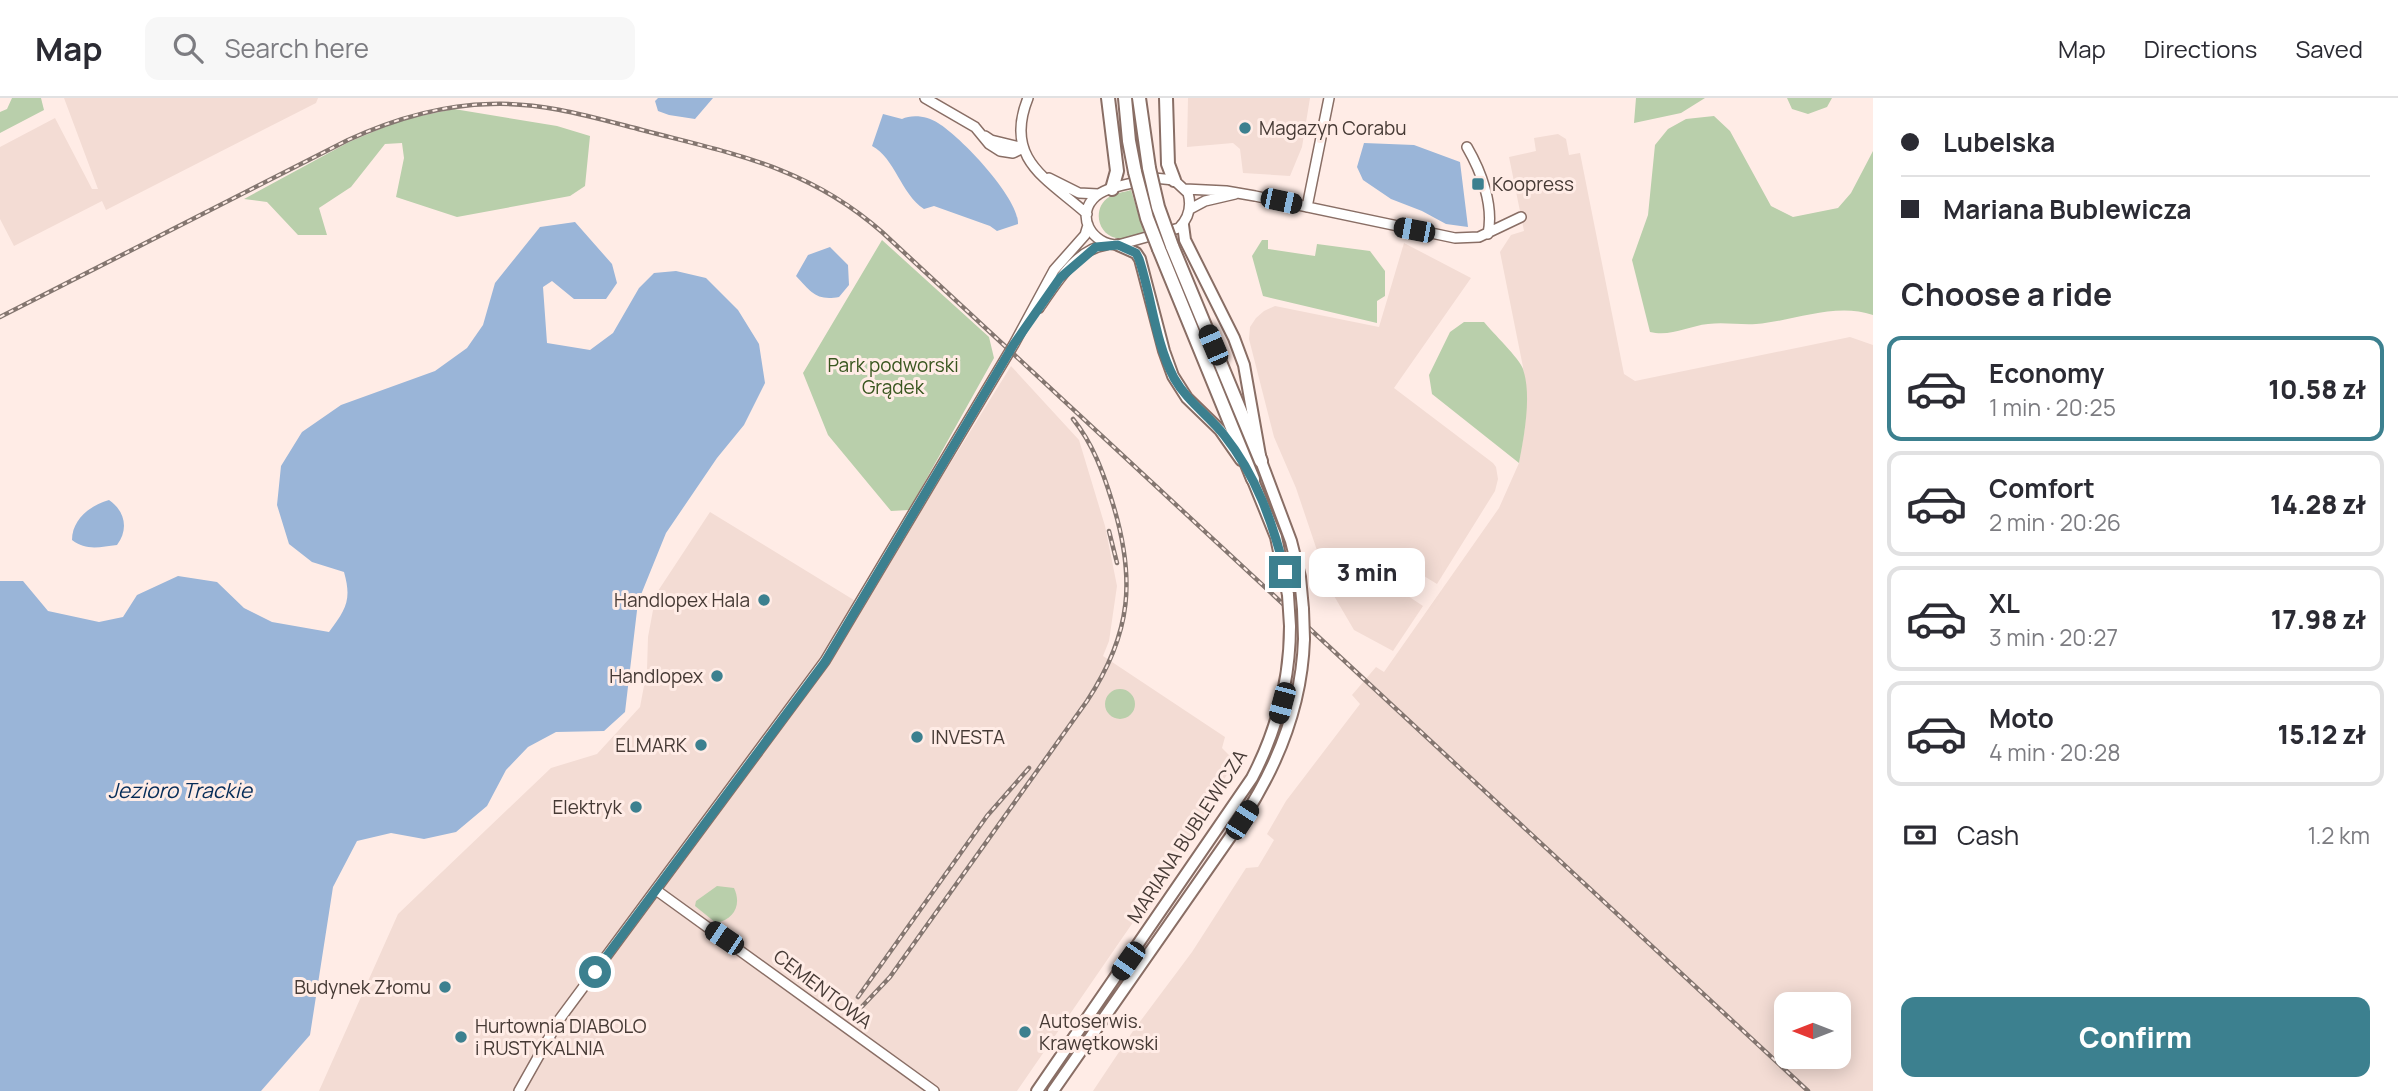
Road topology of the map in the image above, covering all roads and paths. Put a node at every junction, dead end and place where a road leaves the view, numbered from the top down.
1 (925, 98) edge
2 (1028, 98) edge
3 (1108, 98) edge
4 (1125, 98) edge
5 (1139, 98) edge
6 (1166, 98) edge
7 (1329, 98) edge
8 (1467, 147) dead end
9 (1023, 148) junction
10 (1174, 180) junction
11 (1111, 189) junction
12 (1185, 190) junction
13 (1098, 194) junction
14 (1236, 194) junction
15 (1307, 207) junction
16 (1190, 209) junction
17 (1087, 214) junction
18 (1521, 217) dead end
19 (1088, 225) junction
20 (1183, 225) junction
21 (1488, 234) junction
22 (1113, 245) junction
23 (1014, 344) junction
24 (1261, 461) junction
25 (1253, 479) junction
26 (656, 890) junction
27 (519, 1091) edge
28 (934, 1091) edge
29 (1037, 1091) edge
30 (1053, 1091) edge

1 - 9 street
2 - 9 street
3 - 11 highway
4 - 25 highway, MARIANA BUBLEWICZA, bridge
5 - 24 highway, MARIANA BUBLEWICZA, bridge
6 - 10 highway
7 - 15 street
8 - 21 street
9 - 13 street
9 - 17 street
10 - 11 street
10 - 12 street
11 - 13 street
12 - 14 street
12 - 16 street
13 - 17 street
14 - 15 street
14 - 16 street
15 - 21 street
16 - 20 street
17 - 19 street
18 - 21 street
19 - 22 street
19 - 23 street
20 - 22 street
20 - 24 main road
22 - 23 street
22 - 25 main road
23 - 26 street
24 - 30 main road, MARIANA BUBLEWICZA, bridge
25 - 29 main road, MARIANA BUBLEWICZA, bridge
26 - 27 street
26 - 28 street, CEMENTOWA

